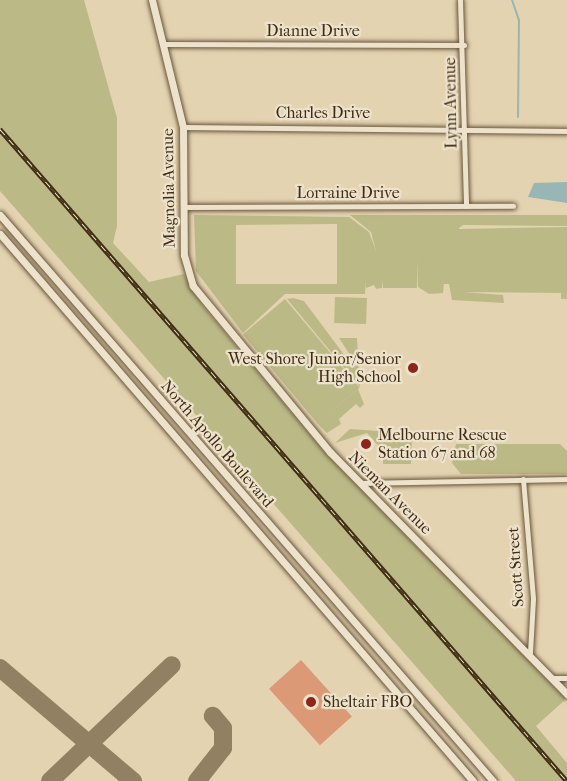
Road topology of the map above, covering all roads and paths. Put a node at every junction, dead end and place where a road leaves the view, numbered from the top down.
1 (152, 0) edge
2 (460, 0) edge
3 (163, 44) junction
4 (464, 45) junction
5 (183, 127) junction
6 (464, 127) junction
7 (567, 131) edge
8 (466, 206) junction
9 (513, 206) dead end
10 (184, 207) junction
11 (0, 215) edge
12 (0, 234) edge
13 (187, 270) joint
14 (523, 479) junction
15 (567, 479) edge
16 (362, 483) junction
17 (530, 653) junction
18 (553, 678) junction
19 (567, 678) edge
20 (567, 694) edge
21 (473, 781) edge
22 (494, 781) edge

1 - 3 street, Magnolia Avenue
2 - 4 street, Lynn Avenue
3 - 4 street, Dianne Drive
3 - 5 street, Magnolia Avenue
4 - 6 street, Lynn Avenue
5 - 6 street, Charles Drive
5 - 10 street, Magnolia Avenue
6 - 7 street, Charles Drive
6 - 8 street, Lynn Avenue
8 - 9 street, Lorraine Drive
8 - 10 street, Lorraine Drive
10 - 13 street, Magnolia Avenue
11 - 22 street, North Apollo Boulevard
12 - 21 street, North Apollo Boulevard
13 - 16 street, Nieman Avenue
14 - 15 street
14 - 16 street
14 - 17 street, Scott Street
16 - 17 street, Nieman Avenue
17 - 18 street, Nieman Avenue
18 - 19 street
18 - 20 street, Nieman Avenue

